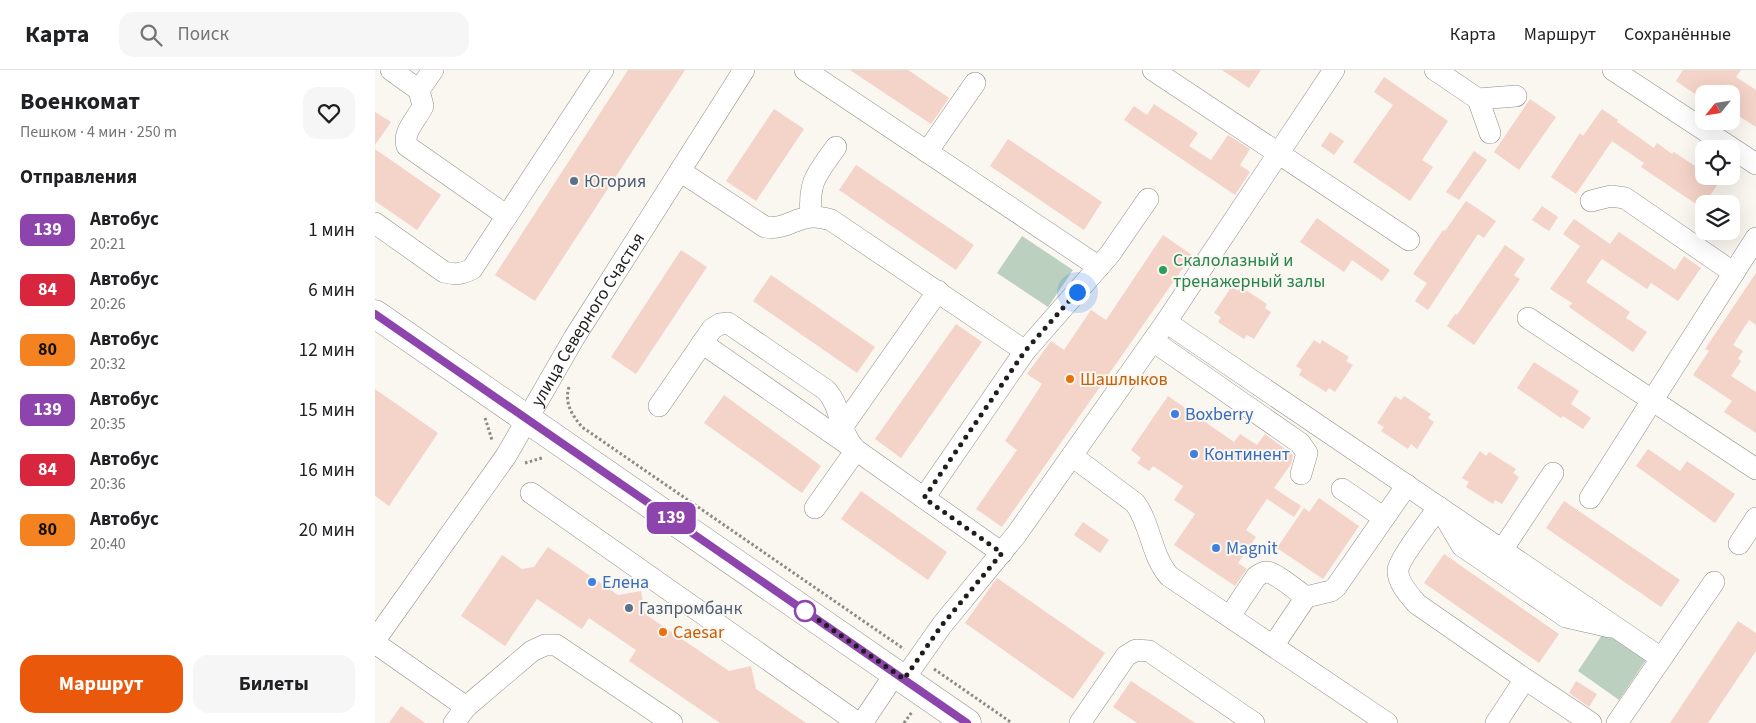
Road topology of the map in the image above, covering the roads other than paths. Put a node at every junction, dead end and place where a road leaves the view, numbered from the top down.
1 (391, 70) edge
2 (433, 70) edge
3 (603, 70) edge
4 (744, 70) edge
5 (805, 70) edge
6 (1153, 70) edge
7 (1334, 70) edge
8 (1435, 70) edge
9 (1613, 70) edge
10 (975, 83) dead end
11 (419, 90) junction
12 (1516, 96) dead end
13 (1478, 99) junction
14 (1490, 133) dead end
15 (836, 147) dead end
16 (927, 152) junction
17 (1279, 153) junction
18 (1756, 164) edge
19 (680, 172) junction
20 (1148, 200) dead end
21 (1591, 201) dead end
22 (811, 215) junction
23 (507, 216) junction
24 (375, 223) edge
25 (1756, 238) edge
26 (1409, 240) dead end
27 (1099, 267) junction
28 (1734, 273) junction
29 (938, 291) junction
30 (375, 314) edge
31 (1529, 318) dead end
32 (1166, 322) junction
33 (1153, 341) junction
34 (702, 343) junction
35 (1025, 351) junction
36 (1654, 400) junction
37 (659, 406) dead end
38 (527, 418) junction
39 (848, 418) junction
40 (856, 450) junction
41 (1072, 456) junction
42 (1756, 469) edge
43 (1301, 474) dead end
44 (1553, 474) dead end
45 (1407, 485) junction
46 (1342, 489) dead end
47 (531, 493) dead end
48 (924, 498) junction
49 (1590, 498) dead end
50 (1439, 506) junction
51 (815, 508) dead end
52 (1384, 518) junction
53 (1756, 518) edge
54 (1739, 544) dead end
55 (1502, 550) junction
56 (1002, 553) junction
57 (1714, 582) dead end
58 (1306, 597) junction
59 (1230, 616) junction
60 (1618, 629) junction
61 (375, 642) edge
62 (1273, 646) junction
63 (1661, 658) junction
64 (906, 671) junction
65 (1525, 680) junction
66 (462, 717) edge
67 (672, 723) edge
68 (858, 723) edge
69 (862, 723) edge
70 (967, 723) edge
71 (1080, 723) edge
72 (1254, 723) edge
73 (1387, 723) edge
74 (1496, 723) edge
75 (1591, 723) edge
76 (1617, 723) edge

1 - 11 street
2 - 11 street
3 - 23 street
4 - 19 street, улица Северного Счастья
5 - 16 street
6 - 17 street
7 - 17 street
8 - 13 street
9 - 18 street
10 - 16 street
11 - 23 street
12 - 13 street
13 - 14 street
15 - 22 street
16 - 27 street
17 - 26 street
17 - 32 street
19 - 22 street
19 - 38 street, улица Северного Счастья
20 - 27 street
21 - 28 street
22 - 29 street
23 - 24 street
25 - 28 street
27 - 35 street
28 - 36 street
29 - 35 street
29 - 39 street
30 - 38 main road
31 - 36 street
32 - 33 street
32 - 45 street
33 - 41 street
33 - 43 street
34 - 37 street
34 - 39 street
34 - 40 street
35 - 48 street
36 - 42 street
36 - 49 street
38 - 61 street, улица Северного Счастья
38 - 64 main road
39 - 40 street
40 - 48 street
40 - 51 street
41 - 56 street
41 - 59 street
44 - 55 street
45 - 50 street
45 - 52 street
46 - 52 street
47 - 68 street
48 - 56 street
50 - 55 street
50 - 60 street
50 - 65 street
52 - 58 street
53 - 54 street
55 - 60 street
56 - 64 street
57 - 63 street
58 - 59 street
58 - 62 street
59 - 62 street
60 - 63 street
61 - 66 street
62 - 73 street
63 - 76 street
64 - 69 street
64 - 70 main road
65 - 74 street
65 - 75 street
66 - 67 street
71 - 72 street

